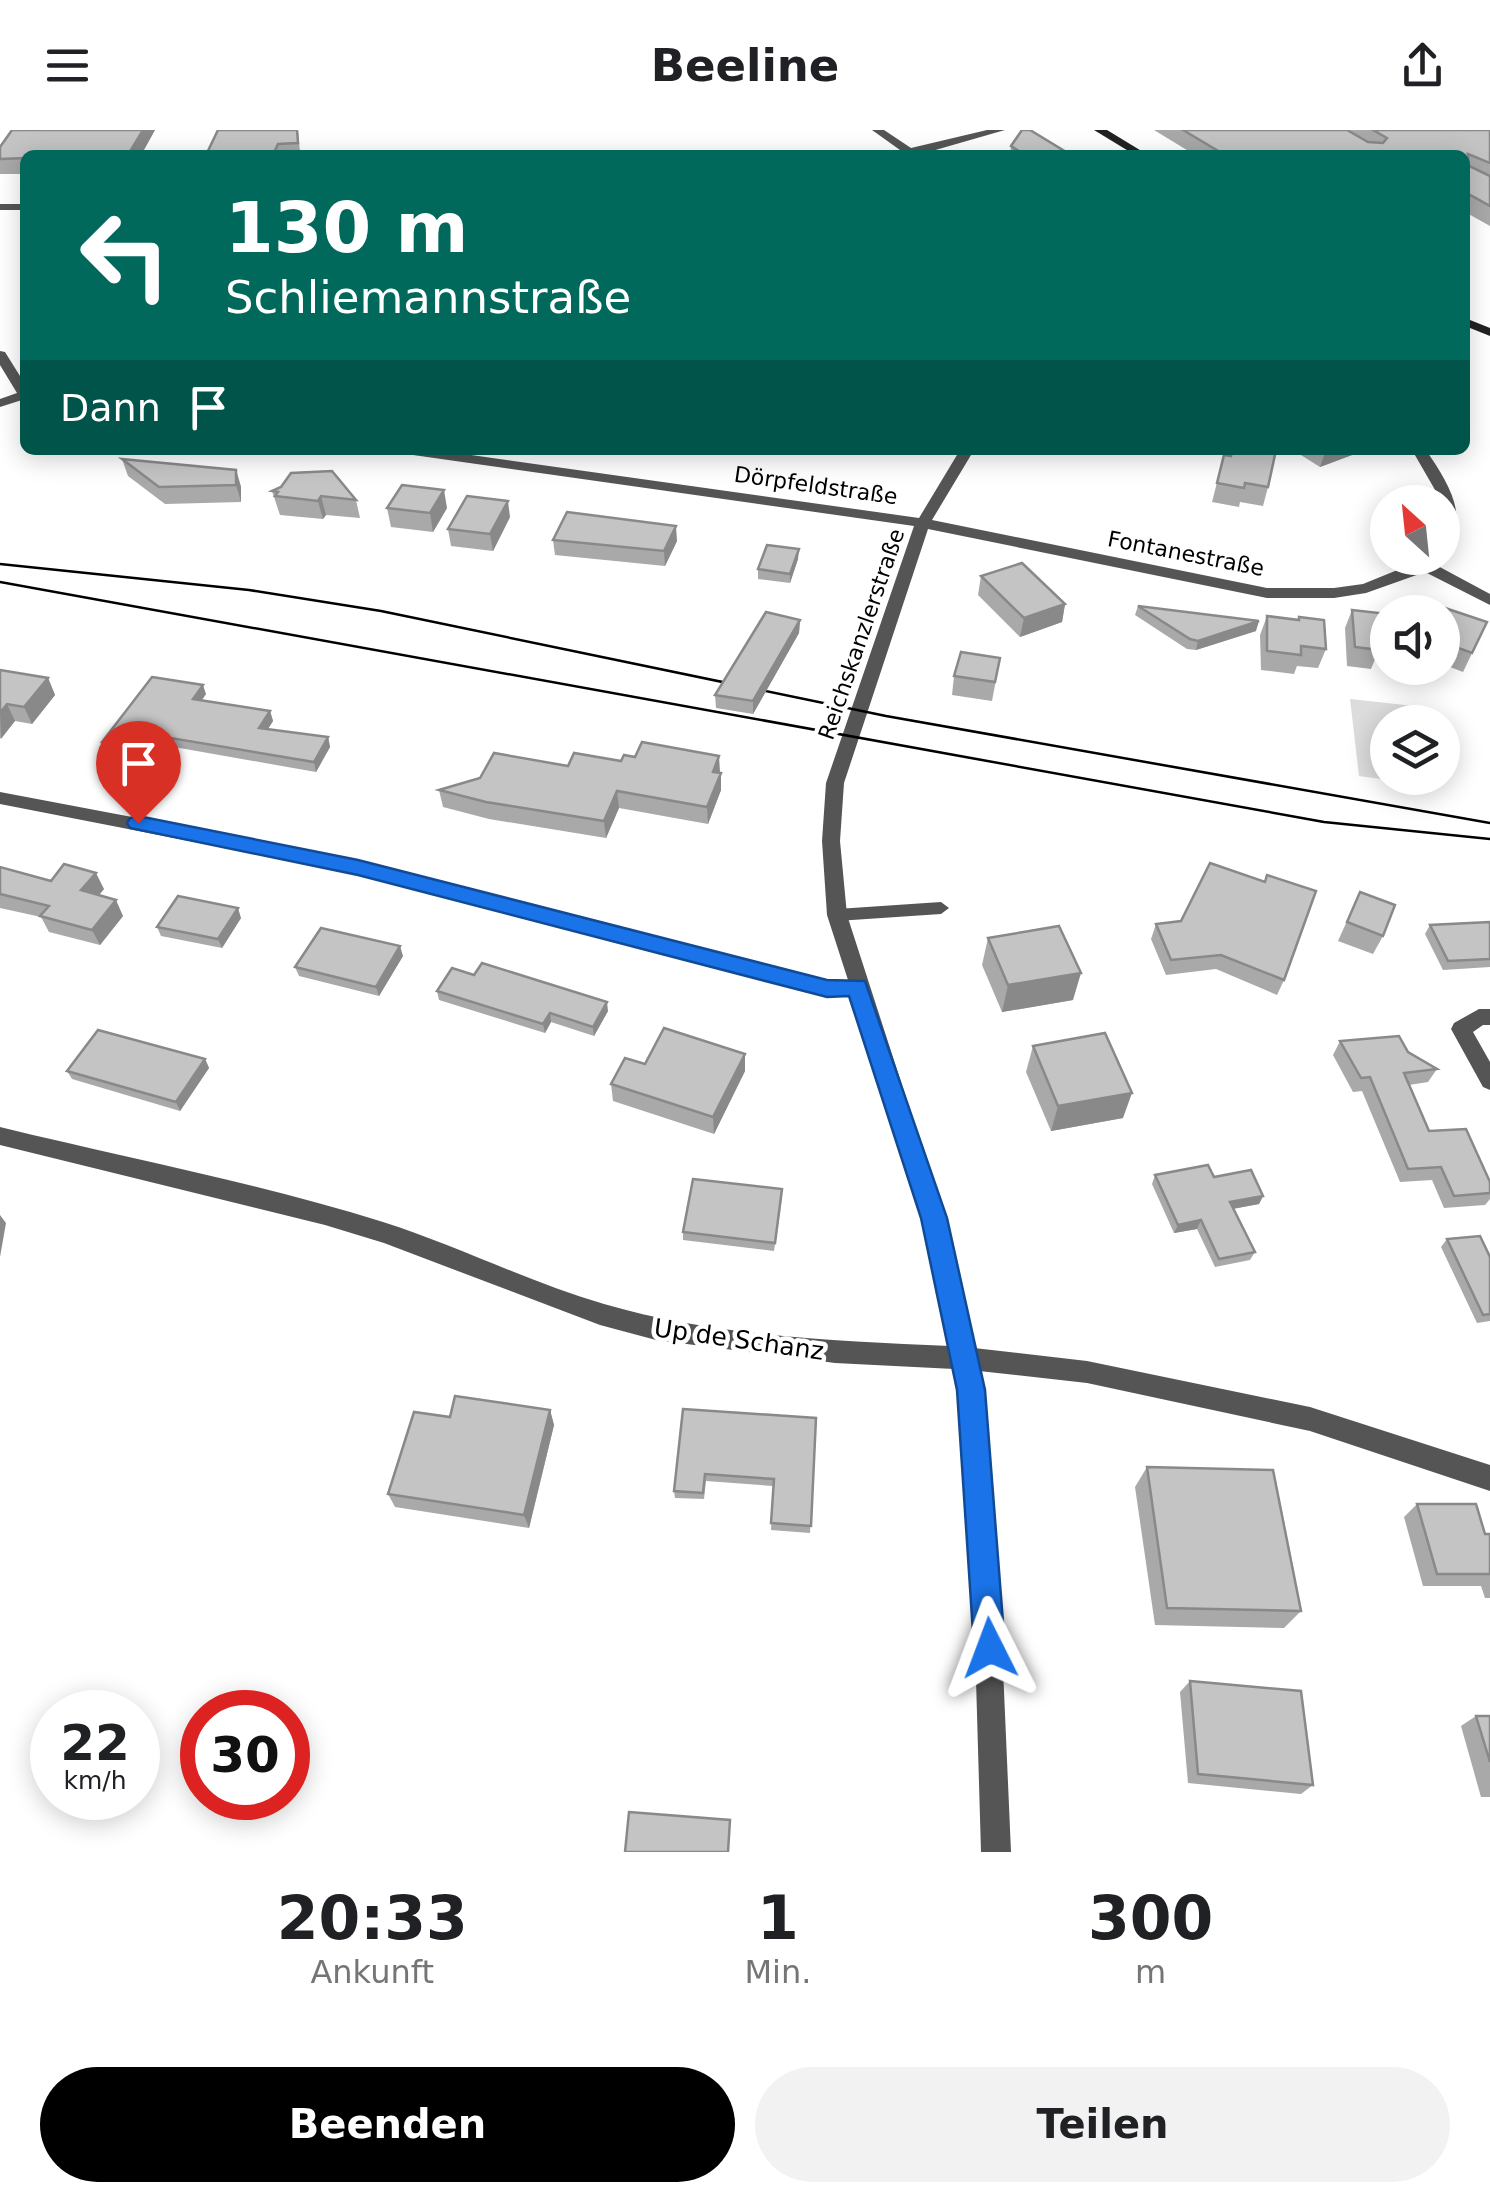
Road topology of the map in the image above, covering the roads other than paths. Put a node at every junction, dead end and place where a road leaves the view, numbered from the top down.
1 (877, 130) edge
2 (1000, 130) edge
3 (1099, 130) edge
4 (907, 150) edge
5 (923, 150) edge
6 (1134, 150) edge
7 (0, 354) edge
8 (20, 387) edge
9 (441, 455) edge
10 (964, 455) edge
11 (1421, 455) edge
12 (1437, 485) edge
13 (923, 523) junction
14 (1398, 575) edge
15 (1451, 575) edge
16 (1490, 600) edge
17 (0, 798) edge
18 (941, 908) dead end
19 (837, 915) junction
20 (857, 987) junction
21 (1490, 1017) edge
22 (1490, 1082) edge
23 (0, 1136) edge
24 (964, 1358) junction
25 (1490, 1478) edge
26 (996, 1852) edge

1 - 4 street
2 - 5 street
3 - 6 street
7 - 8 street
9 - 13 street, Dörpfeldstraße
10 - 13 street, Reichskanzlerstraße
11 - 12 street
13 - 14 street, Fontanestraße
13 - 19 street, Reichskanzlerstraße
15 - 16 street
17 - 20 street
18 - 19 lane
19 - 20 street, Reichskanzlerstraße
20 - 24 street, Reichskanzlerstraße
21 - 22 street
23 - 24 street, Up de Schanz
24 - 25 street, Up de Schanz
24 - 26 street, Reichskanzlerstraße

